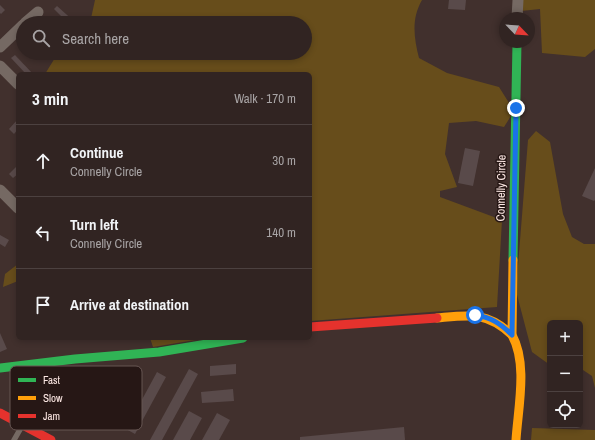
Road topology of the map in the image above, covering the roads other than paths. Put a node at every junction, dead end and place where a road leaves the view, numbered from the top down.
1 (518, 0) edge
2 (38, 12) dead end
3 (517, 12) edge
4 (34, 16) edge
5 (16, 32) edge
6 (0, 47) edge
7 (517, 48) edge
8 (0, 66) edge
9 (16, 82) edge
10 (0, 190) edge
11 (16, 206) edge
12 (312, 327) edge
13 (512, 335) junction
14 (231, 340) edge
15 (17, 366) edge
16 (10, 367) edge
17 (0, 368) edge
18 (0, 413) edge
19 (10, 418) edge
20 (20, 430) edge
21 (32, 430) edge
22 (14, 440) edge
23 (51, 440) edge
24 (516, 440) edge

1 - 3 street
2 - 4 street
5 - 6 street
7 - 13 street, Connelly Circle
8 - 9 street
10 - 11 street
12 - 13 street, Connelly Circle
13 - 24 street, Connelly Circle
14 - 15 street
16 - 17 street
18 - 19 street
20 - 22 lane
21 - 23 street

